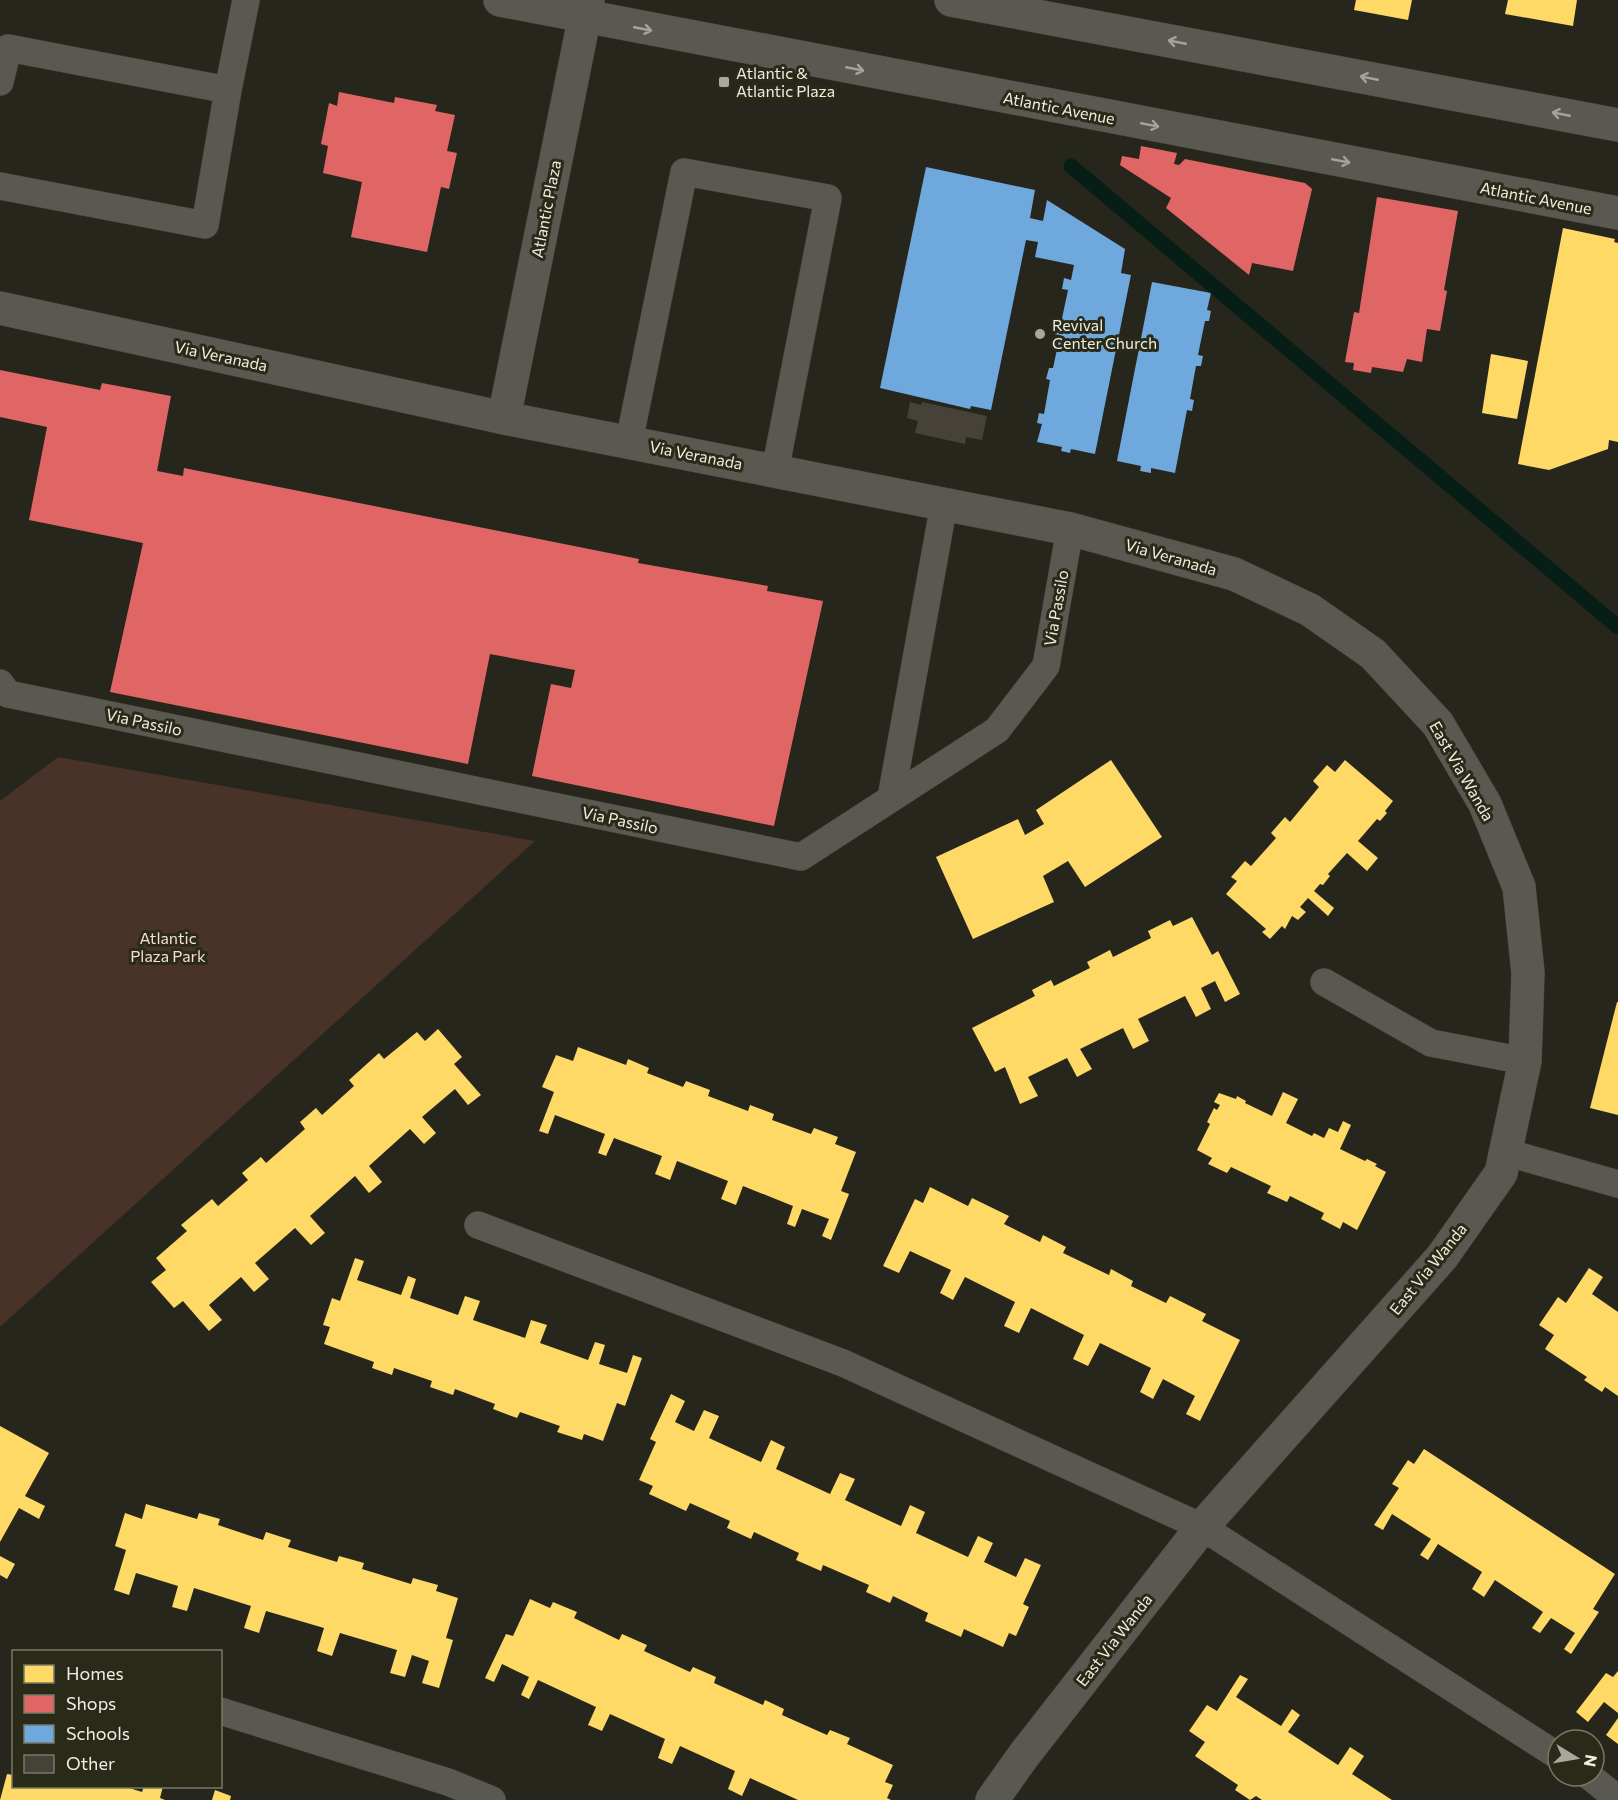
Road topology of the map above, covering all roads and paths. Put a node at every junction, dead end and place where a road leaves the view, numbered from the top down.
1 (246, 0) edge
2 (500, 0) edge
3 (951, 0) edge
4 (587, 9) edge
5 (0, 82) edge
6 (228, 90) junction
7 (1618, 125) edge
8 (0, 186) edge
9 (1618, 213) edge
10 (0, 308) edge
11 (504, 418) junction
12 (629, 442) junction
13 (776, 471) junction
14 (944, 504) junction
15 (1070, 528) junction
16 (1372, 654) joint
17 (0, 683) edge
18 (891, 798) junction
19 (1324, 982) dead end
20 (1525, 1061) junction
21 (1505, 1152) junction
22 (1618, 1184) edge
23 (478, 1225) dead end
24 (1202, 1527) junction
25 (222, 1712) edge
26 (1546, 1748) edge
27 (1604, 1788) edge
28 (1618, 1799) edge
29 (492, 1800) edge
30 (992, 1800) edge

1 - 6 lane
2 - 4 street, Atlantic Avenue
7 -> 3 street
4 -> 9 street, Atlantic Avenue
4 - 11 street, Atlantic Plaza
5 - 6 lane
6 - 8 lane
10 - 11 street, Via Veranada
11 - 12 street, Via Veranada
12 - 13 street, Via Veranada
12 - 13 lane
13 - 14 street, Via Veranada
14 - 15 street, Via Veranada
14 - 18 lane
15 - 16 street, Via Veranada
15 - 18 lane, Via Passilo
16 - 20 street, East Via Wanda
17 - 18 lane, Via Passilo
19 - 20 lane
20 - 21 street, East Via Wanda
21 - 22 lane
21 - 24 street, East Via Wanda
23 - 24 lane
24 - 26 lane
24 - 30 street, East Via Wanda
25 - 29 lane
27 - 28 lane

